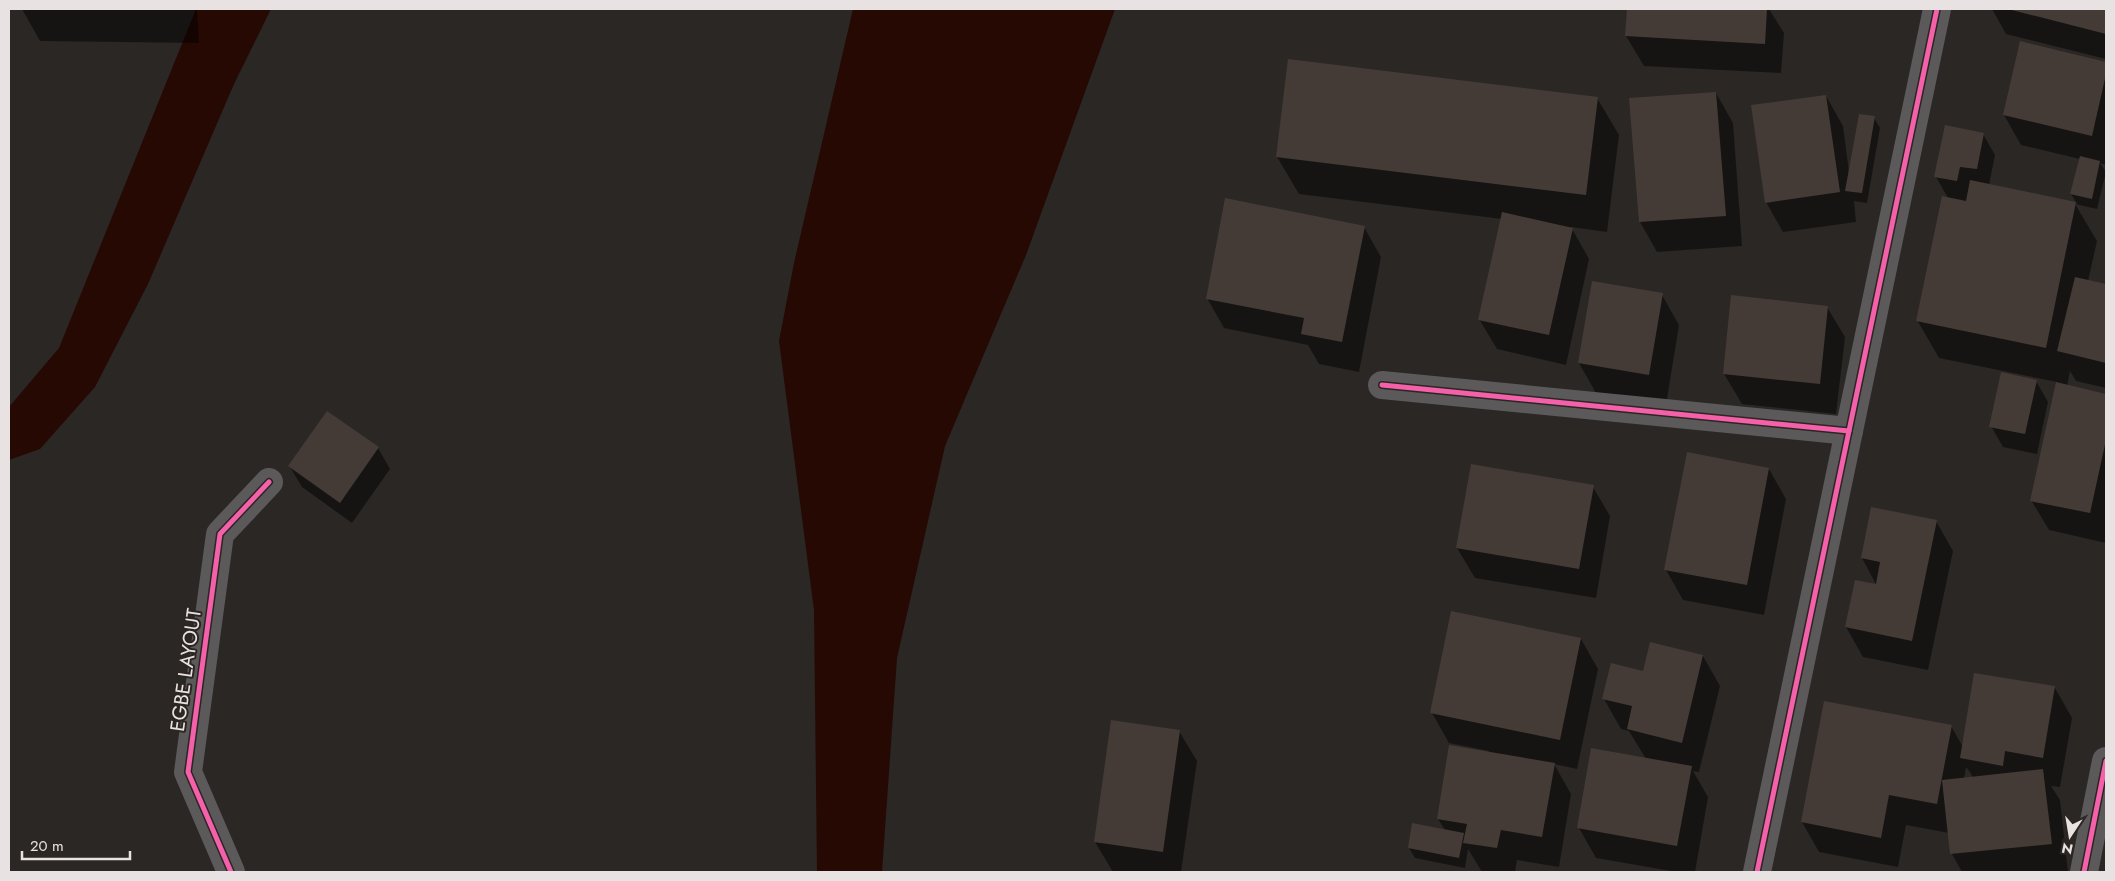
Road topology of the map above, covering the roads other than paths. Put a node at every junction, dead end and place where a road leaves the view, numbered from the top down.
1 (1937, 9) edge
2 (1382, 385) dead end
3 (1849, 431) junction
4 (269, 482) dead end
5 (2106, 761) edge
6 (231, 872) edge
7 (1757, 872) edge
8 (2084, 872) edge

1 - 3 street
2 - 3 street
3 - 7 street
4 - 6 street, EGBE LAYOUT
5 - 8 street

